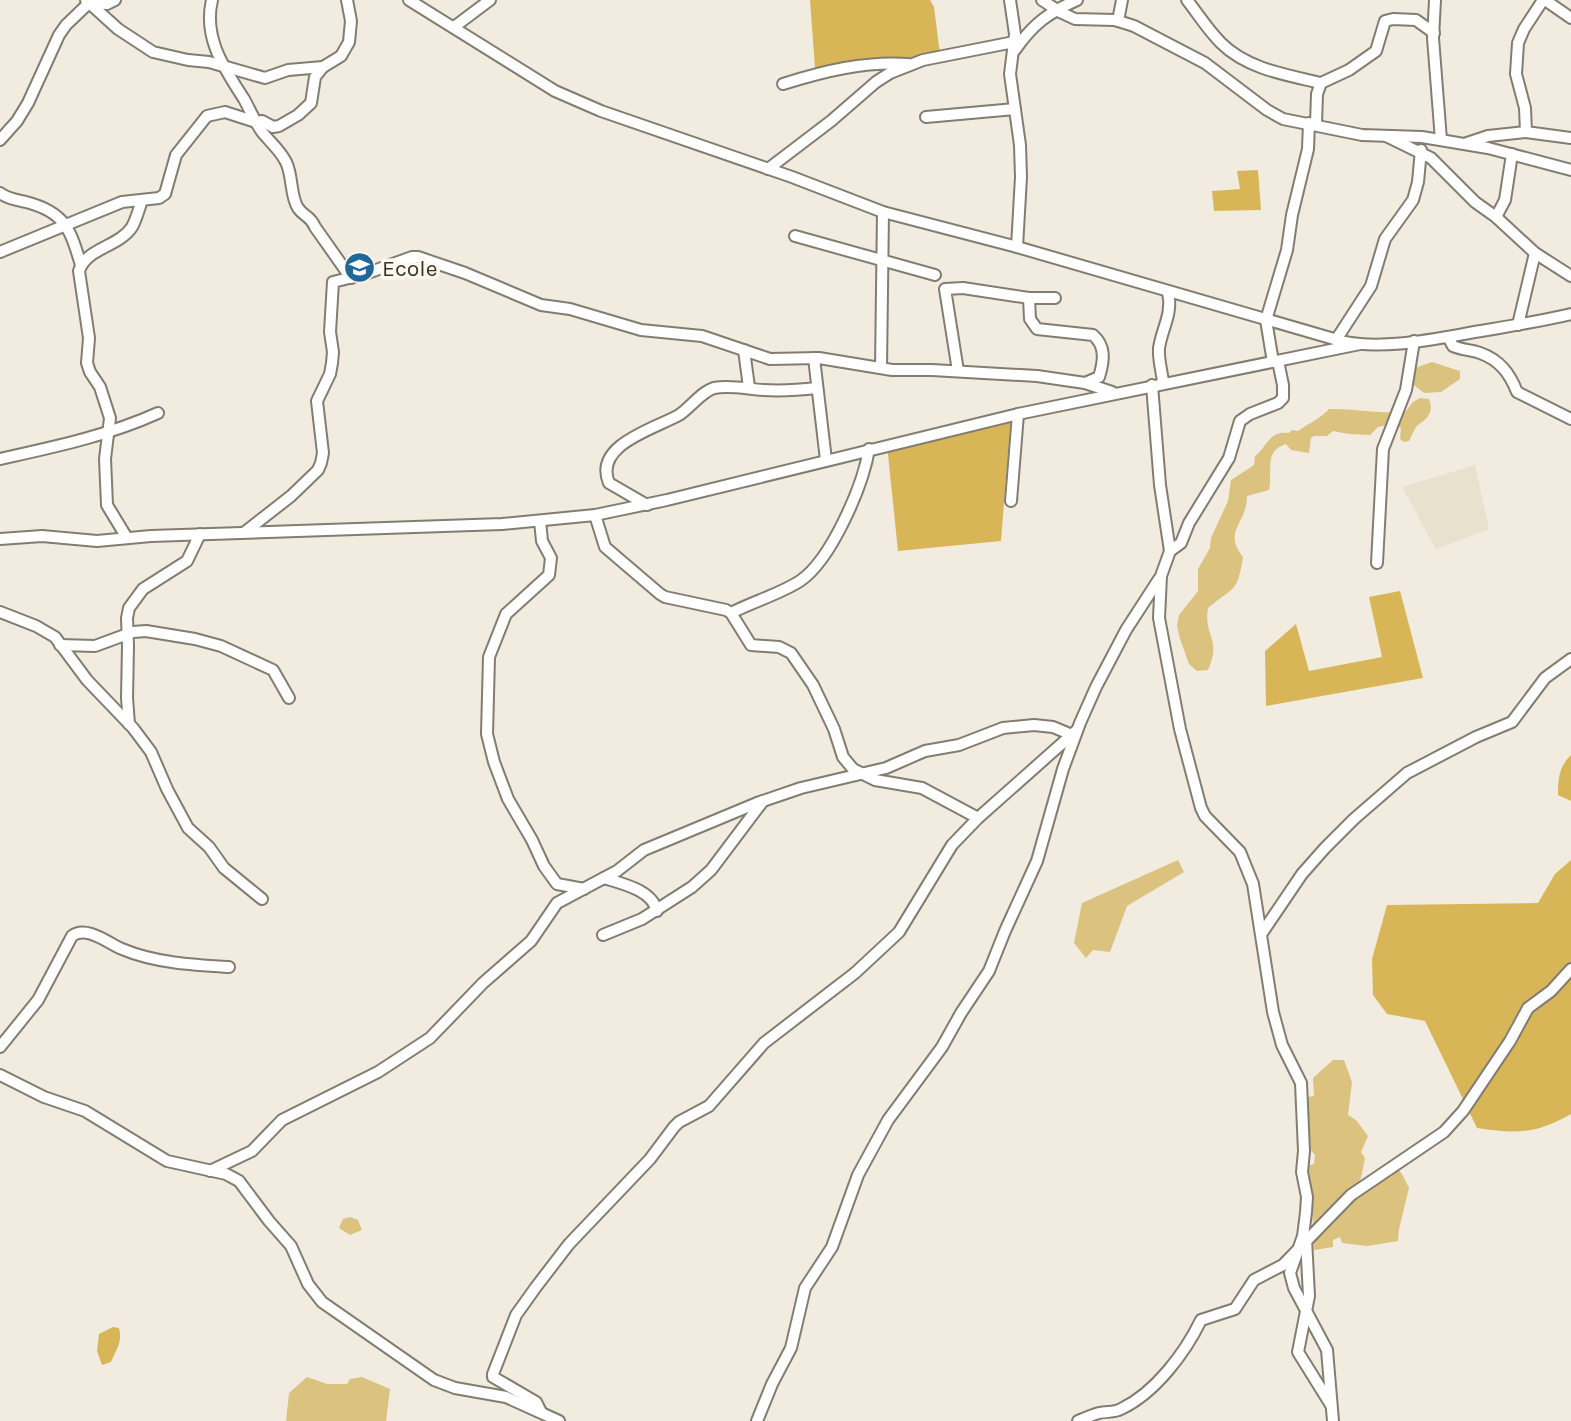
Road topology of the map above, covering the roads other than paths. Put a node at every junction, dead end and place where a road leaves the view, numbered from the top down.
1 (115, 0) edge
2 (212, 0) edge
3 (347, 0) edge
4 (409, 0) edge
5 (490, 0) edge
6 (1010, 0) edge
7 (1042, 0) edge
8 (1077, 0) edge
9 (1122, 0) edge
10 (1187, 0) edge
11 (1435, 0) edge
12 (1544, 0) edge
13 (87, 2) edge
14 (1055, 10) junction
15 (1571, 18) edge
16 (1118, 21) junction
17 (454, 27) junction
18 (1434, 33) junction
19 (1013, 48) junction
20 (911, 64) junction
21 (223, 66) junction
22 (323, 67) junction
23 (1321, 83) junction
24 (783, 84) dead end
25 (1015, 110) junction
26 (926, 117) dead end
27 (256, 122) junction
28 (1313, 124) junction
29 (1525, 132) junction
30 (1386, 136) junction
31 (1426, 138) junction
32 (1571, 138) edge
33 (0, 140) edge
34 (1441, 140) junction
35 (1463, 144) junction
36 (1420, 153) junction
37 (1511, 153) junction
38 (768, 169) junction
39 (1571, 170) edge
40 (0, 193) edge
41 (142, 200) junction
42 (883, 212) junction
43 (1496, 217) junction
44 (67, 225) junction
45 (795, 236) dead end
46 (1017, 247) junction
47 (0, 252) edge
48 (1535, 253) junction
49 (881, 260) junction
50 (81, 265) junction
51 (935, 275) dead end
52 (1571, 276) edge
53 (351, 278) junction
54 (1168, 292) junction
55 (1029, 298) junction
56 (1055, 298) dead end
57 (1571, 314) edge
58 (1266, 320) junction
59 (1518, 325) junction
60 (1448, 337) junction
61 (1336, 340) junction
62 (1414, 341) junction
63 (1360, 344) junction
64 (744, 350) junction
65 (814, 358) junction
66 (1276, 362) junction
67 (881, 368) junction
68 (958, 371) junction
69 (1085, 383) junction
70 (1158, 384) junction
71 (749, 387) junction
72 (817, 388) junction
73 (1114, 393) junction
74 (158, 413) dead end
75 (1018, 414) junction
76 (1571, 419) edge
77 (108, 433) junction
78 (869, 449) junction
79 (0, 459) edge
80 (826, 460) junction
81 (1011, 501) dead end
82 (647, 505) junction
83 (595, 515) junction
84 (540, 521) junction
85 (245, 532) junction
86 (200, 534) junction
87 (128, 538) junction
88 (0, 539) edge
89 (1170, 551) junction
90 (1377, 563) dead end
91 (1161, 576) junction
92 (0, 612) edge
93 (731, 613) junction
94 (127, 634) junction
95 (60, 645) junction
96 (1571, 659) edge
97 (289, 698) dead end
98 (129, 724) junction
99 (1074, 733) junction
100 (863, 775) junction
101 (763, 801) junction
102 (978, 818) junction
103 (604, 878) junction
104 (584, 889) junction
105 (262, 899) dead end
106 (657, 911) junction
107 (1262, 933) junction
108 (603, 935) dead end
109 (229, 967) dead end
110 (1571, 969) edge
111 (0, 1047) edge
112 (0, 1074) edge
113 (210, 1171) junction
114 (1302, 1245) junction
115 (1307, 1308) junction
116 (1332, 1408) junction
117 (541, 1412) junction
118 (559, 1421) edge
119 (757, 1421) edge
120 (1078, 1421) edge
121 (1333, 1421) edge

1 - 13 street
2 - 21 street
3 - 22 street
4 - 17 street
5 - 17 street
6 - 19 street
7 - 14 street
8 - 14 street
9 - 16 street
10 - 23 street
11 - 18 street
12 - 15 street
12 - 29 street
13 - 21 street
13 - 33 street
14 - 16 street
14 - 19 street
16 - 28 street
17 - 38 street
18 - 23 street
18 - 34 street
19 - 20 street
19 - 25 street
20 - 24 street
20 - 38 street
21 - 22 street
21 - 27 street
22 - 27 street
23 - 28 street
25 - 26 street
25 - 46 street
27 - 41 street
27 - 53 street
28 - 30 street
28 - 58 street
29 - 32 street
29 - 35 street
30 - 31 street
30 - 36 street
31 - 34 street
31 - 36 street
34 - 35 street
35 - 37 street
36 - 43 street
36 - 61 street
37 - 39 street
37 - 43 street
38 - 42 street
40 - 44 street
41 - 44 street
41 - 50 street
42 - 46 street
42 - 49 street
43 - 48 street
44 - 47 street
44 - 50 street
45 - 49 street
46 - 54 street
48 - 52 street
48 - 59 street
49 - 51 street
49 - 67 street
50 - 77 street
53 - 64 street
53 - 85 street
54 - 58 street
54 - 70 street
55 - 56 street
55 - 68 street
55 - 69 street
57 - 59 street
58 - 61 street
58 - 66 street
59 - 60 street
60 - 62 street
60 - 76 street
61 - 63 street
62 - 63 street
62 - 90 street
63 - 66 street
64 - 65 street
64 - 71 street
65 - 67 street
65 - 72 street
66 - 70 street
66 - 89 street
67 - 68 street
68 - 69 street
69 - 73 street
70 - 73 street
70 - 89 street
71 - 72 street
71 - 82 street
72 - 80 street
73 - 75 street
74 - 77 street
75 - 78 street
75 - 81 street
77 - 79 street
77 - 87 street
78 - 80 street
78 - 93 street
80 - 82 street
82 - 83 street
83 - 84 street
83 - 93 street
84 - 85 street
84 - 104 street
85 - 86 street
86 - 87 street
86 - 94 street
87 - 88 street
89 - 91 street
91 - 99 street
91 - 107 street
92 - 95 street
93 - 100 street
94 - 95 street
94 - 97 street
94 - 98 street
95 - 98 street
96 - 107 street
98 - 105 street
99 - 100 street
99 - 102 street
99 - 119 street
100 - 101 street
100 - 102 street
101 - 103 street
101 - 106 street
102 - 117 street
103 - 104 street
103 - 106 street
104 - 113 street
106 - 108 street
107 - 114 street
109 - 111 street
110 - 114 street
112 - 113 street
113 - 117 street
114 - 115 street
114 - 115 street
114 - 120 street
115 - 116 street
115 - 116 street
116 - 121 street
117 - 118 street

